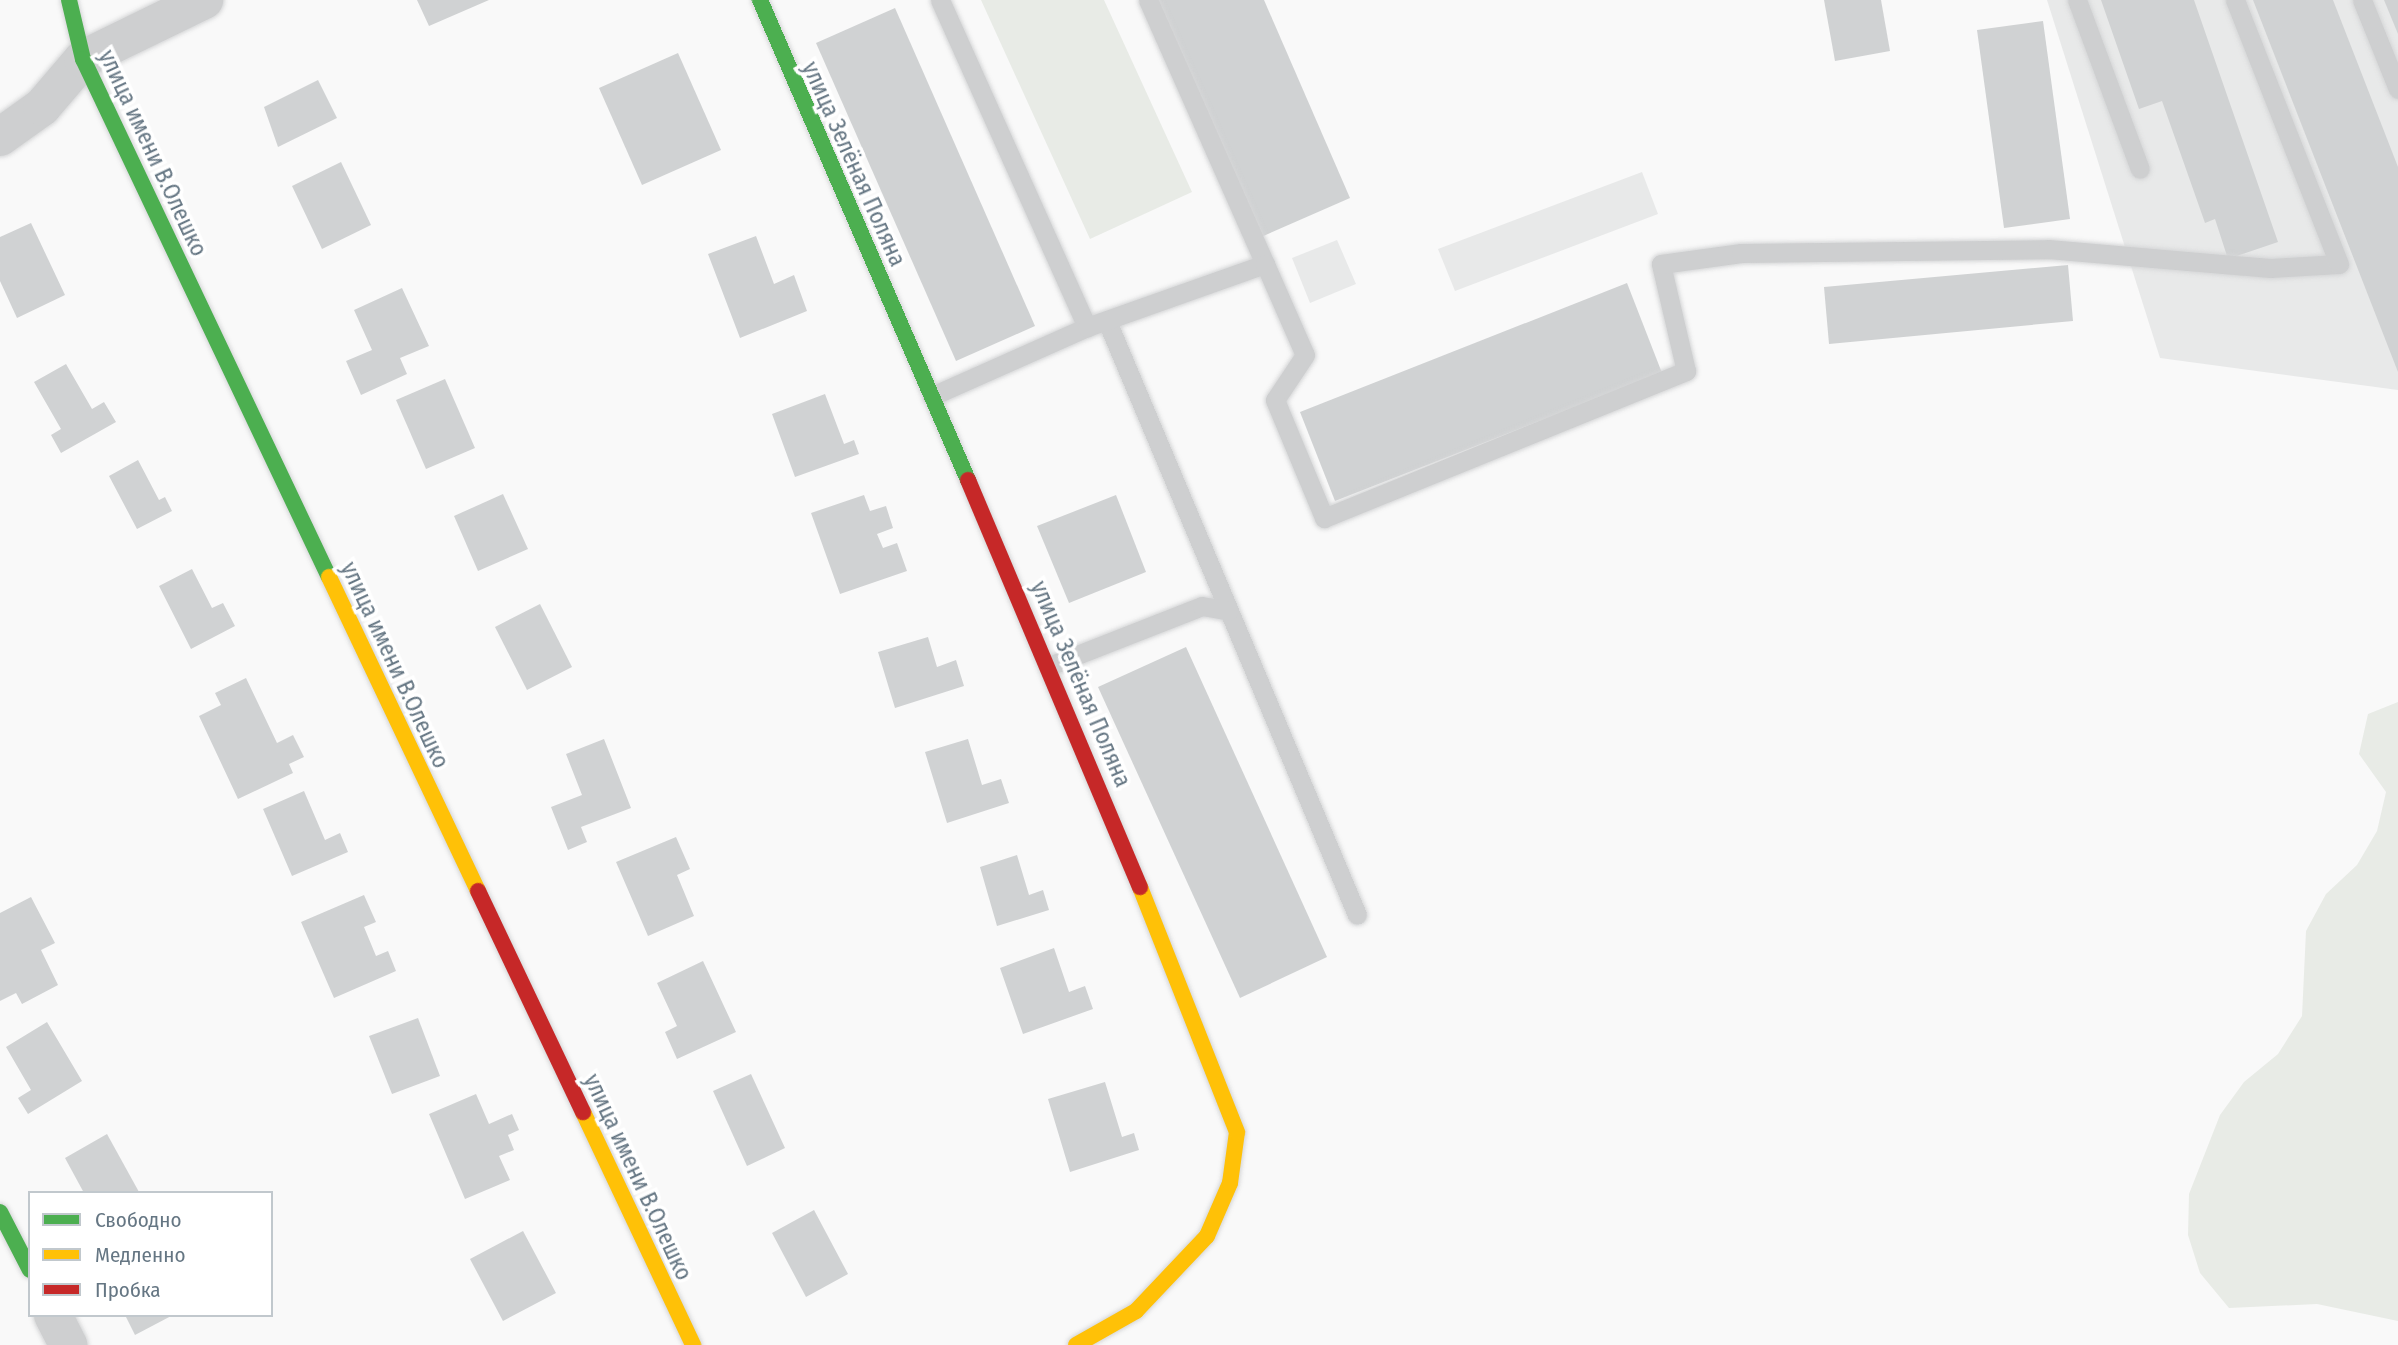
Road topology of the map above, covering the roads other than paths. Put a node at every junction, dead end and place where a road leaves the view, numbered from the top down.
1 (69, 0) edge
2 (204, 0) edge
3 (760, 0) edge
4 (940, 0) edge
5 (1148, 0) edge
6 (2077, 0) edge
7 (2235, 0) edge
8 (2362, 0) edge
9 (83, 59) junction
10 (2398, 89) edge
11 (0, 137) edge
12 (2140, 169) dead end
13 (1265, 264) junction
14 (1107, 321) junction
15 (1087, 327) junction
16 (932, 396) junction
17 (1229, 611) junction
18 (1049, 666) junction
19 (1357, 915) dead end
20 (0, 1212) edge
21 (28, 1266) edge
22 (54, 1317) edge
23 (68, 1345) edge
24 (693, 1345) edge
25 (1076, 1345) edge

1 - 9 street, улица имени В.Олешко
2 - 9 street
3 - 16 street, улица Зелёная Поляна
4 - 15 lane
5 - 13 lane
6 - 12 lane
7 - 13 lane
8 - 10 lane
9 - 11 street
9 - 24 street, улица имени В.Олешко
13 - 14 lane
14 - 15 lane
14 - 17 lane
15 - 16 lane
16 - 18 street, улица Зелёная Поляна
17 - 18 lane
17 - 19 lane
18 - 25 street, улица Зелёная Поляна
20 - 21 street
22 - 23 street

